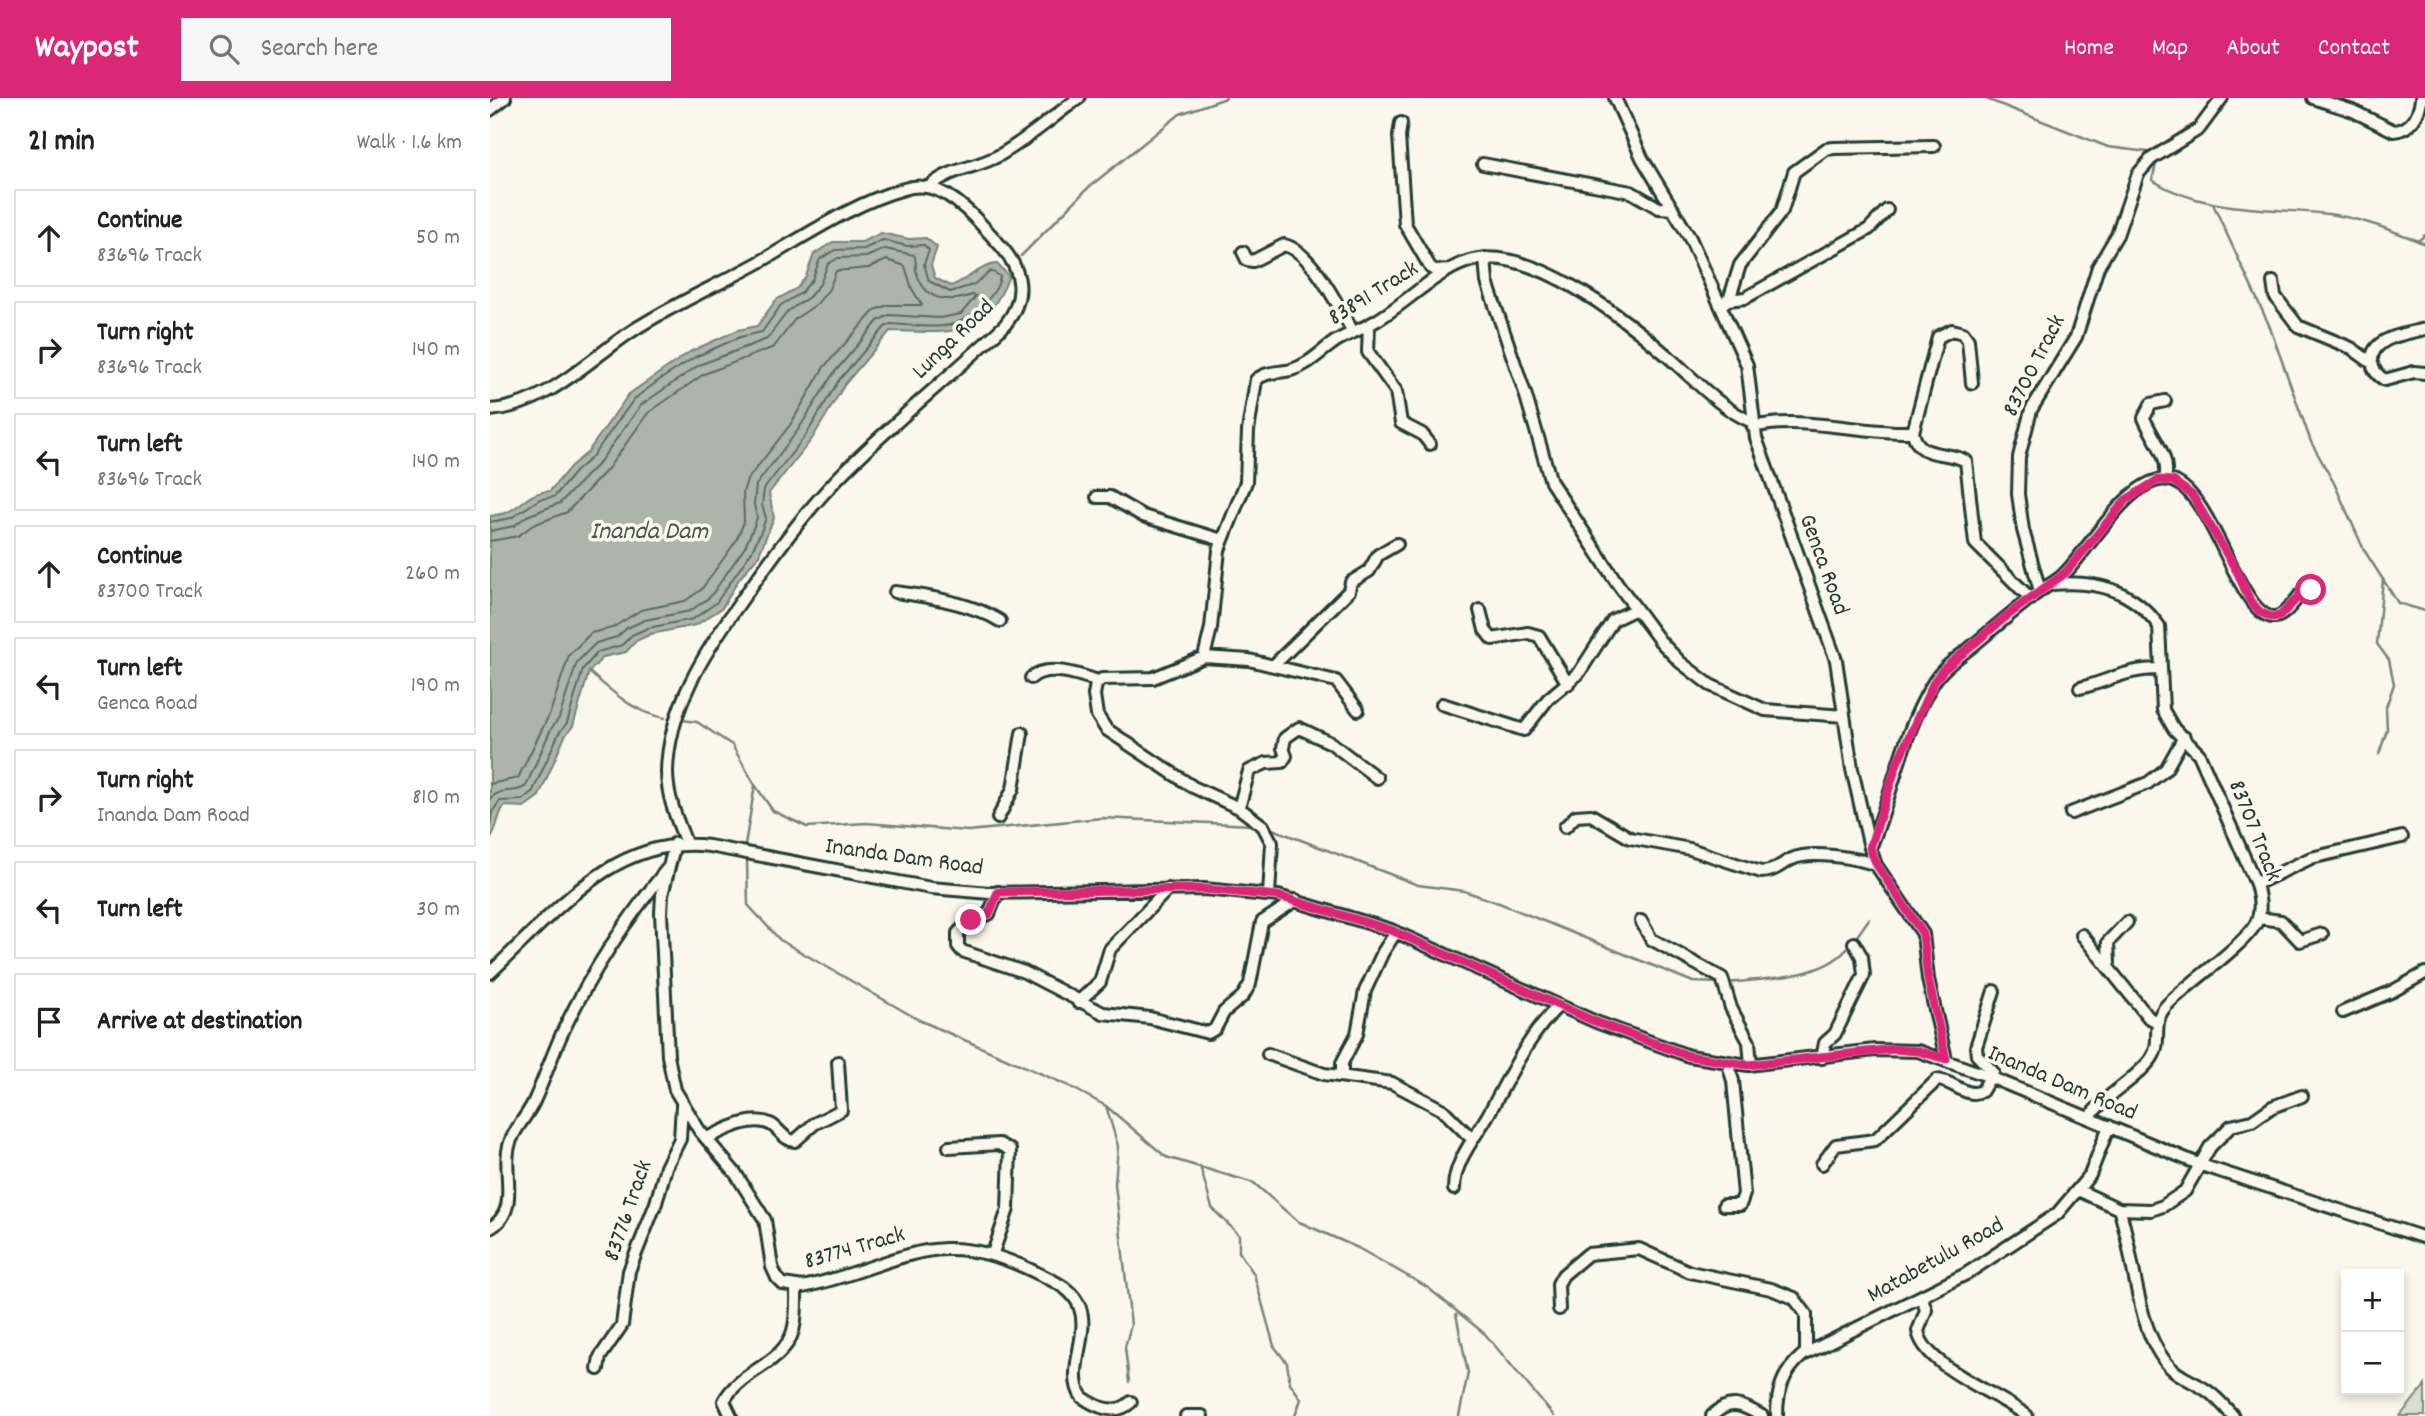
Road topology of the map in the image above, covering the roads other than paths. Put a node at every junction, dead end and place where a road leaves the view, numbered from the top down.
1 (505, 98) edge
2 (1079, 98) edge
3 (1615, 98) edge
4 (2222, 98) edge
5 (2313, 98) edge
6 (2422, 103) edge
7 (490, 110) edge
8 (1401, 123) dead end
9 (1934, 146) dead end
10 (1483, 164) dead end
11 (929, 187) junction
12 (1673, 209) junction
13 (1887, 210) dead end
14 (1242, 252) dead end
15 (1485, 258) junction
16 (1454, 269) junction
17 (2273, 282) dead end
18 (1725, 302) junction
19 (1369, 325) junction
20 (2425, 329) edge
21 (1353, 332) junction
22 (2372, 363) junction
23 (2425, 373) edge
24 (1972, 383) dead end
25 (2165, 401) dead end
26 (490, 410) edge
27 (1752, 424) junction
28 (1913, 432) junction
29 (1430, 444) dead end
30 (2165, 479) junction
31 (1097, 497) dead end
32 (1222, 540) junction
33 (1397, 544) dead end
34 (2052, 584) junction
35 (2040, 591) junction
36 (895, 592) dead end
37 (2316, 592) dead end
38 (2031, 599) junction
39 (1636, 609) junction
40 (1480, 610) dead end
41 (1000, 621) dead end
42 (1204, 657) junction
43 (1273, 666) junction
44 (2161, 669) junction
45 (1031, 678) dead end
46 (1098, 681) junction
47 (1568, 684) junction
48 (2080, 688) dead end
49 (1442, 704) dead end
50 (1357, 710) dead end
51 (1844, 716) junction
52 (1022, 733) dead end
53 (2184, 737) junction
54 (1377, 778) dead end
55 (1239, 808) junction
56 (2071, 813) dead end
57 (998, 818) dead end
58 (1565, 827) dead end
59 (2402, 837) dead end
60 (680, 843) junction
61 (1870, 848) junction
62 (1877, 865) junction
63 (669, 866) junction
64 (2256, 884) junction
65 (1168, 889) junction
66 (998, 892) junction
67 (1269, 895) junction
68 (1296, 900) junction
69 (2259, 918) junction
70 (1641, 921) dead end
71 (2127, 922) dead end
72 (1396, 932) junction
73 (2322, 934) dead end
74 (2082, 935) dead end
75 (1854, 943) dead end
76 (2109, 966) junction
77 (490, 973) edge
78 (2425, 973) edge
79 (1994, 991) dead end
80 (1078, 1002) junction
81 (1559, 1005) junction
82 (2343, 1013) dead end
83 (2156, 1021) junction
84 (1268, 1054) dead end
85 (1822, 1058) junction
86 (1946, 1059) junction
87 (838, 1062) dead end
88 (1728, 1064) junction
89 (1751, 1065) junction
90 (1342, 1074) junction
91 (1992, 1077) junction
92 (2302, 1096) dead end
93 (682, 1105) junction
94 (2089, 1118) junction
95 (2109, 1126) junction
96 (707, 1138) junction
97 (1472, 1139) junction
98 (949, 1147) dead end
99 (1822, 1164) dead end
100 (2201, 1165) junction
101 (1454, 1189) dead end
102 (2078, 1190) junction
103 (1724, 1205) dead end
104 (2119, 1209) junction
105 (490, 1228) edge
106 (2425, 1238) edge
107 (993, 1253) junction
108 (796, 1286) junction
109 (1922, 1298) junction
110 (1559, 1309) dead end
111 (1806, 1352) junction
112 (598, 1369) dead end
113 (1131, 1402) dead end
114 (1125, 1413) edge
115 (731, 1416) edge
116 (1186, 1416) edge
117 (1202, 1416) edge
118 (1712, 1416) edge
119 (1762, 1416) edge
120 (1777, 1416) edge
121 (2027, 1416) edge
122 (2233, 1416) edge

1 - 7 street
2 - 11 street
3 - 12 street, Genca Road
4 - 35 street, 83700 Track
5 - 6 street
8 - 16 street
9 - 18 street
10 - 12 street
11 - 26 street
11 - 60 street, Lunga Road
12 - 18 street, Genca Road
13 - 18 street
14 - 21 street
15 - 16 street, 83891 Track
15 - 27 street, 83891 Track
15 - 39 street
16 - 19 street, 83891 Track
17 - 22 street
18 - 27 street, Genca Road
19 - 21 street, 83891 Track
19 - 29 street
20 - 22 street
21 - 32 street, 83891 Track
22 - 23 street
24 - 28 street
25 - 30 street
27 - 28 street
27 - 51 street, Genca Road
28 - 38 street
30 - 34 street
30 - 37 street
31 - 32 street
32 - 42 street, 83891 Track
33 - 43 street
34 - 35 street
34 - 44 street, 83707 Track
35 - 38 street
36 - 41 street
38 - 61 street
39 - 47 street
39 - 51 street
40 - 47 street
42 - 43 street
42 - 46 street
43 - 50 street
44 - 48 street
44 - 53 street, 83707 Track
45 - 46 street
46 - 55 street
47 - 49 street
51 - 61 street, Genca Road
52 - 57 street
53 - 56 street
53 - 64 street, 83707 Track
54 - 55 street
55 - 67 street
58 - 62 street
59 - 64 street
60 - 63 street, 83774 Track
60 - 66 street, Inanda Dam Road
60 - 77 street, Inanda Dam Road
61 - 62 street, Genca Road
62 - 86 street, Genca Road
63 - 93 street, 83774 Track
63 - 105 street
64 - 69 street, 83707 Track
65 - 66 street, Inanda Dam Road
65 - 67 street, Inanda Dam Road
65 - 80 street
66 - 80 street
67 - 68 street, Inanda Dam Road
68 - 72 street, Inanda Dam Road
68 - 80 street
69 - 73 street
69 - 83 street, 83707 Track
70 - 89 street
71 - 76 street
72 - 81 street, Inanda Dam Road
72 - 90 street
74 - 76 street
75 - 85 street
76 - 83 street
78 - 82 street
79 - 91 street
81 - 88 street, Inanda Dam Road
81 - 97 street
83 - 94 street
84 - 90 street
85 - 86 street, Inanda Dam Road
85 - 89 street, Inanda Dam Road
86 - 91 street, Inanda Dam Road
87 - 96 street
88 - 89 street, Inanda Dam Road
88 - 103 street
90 - 97 street
91 - 94 street, Inanda Dam Road
91 - 99 street
92 - 100 street
93 - 96 street, 83774 Track
93 - 112 street, 83776 Track
94 - 95 street, Inanda Dam Road
95 - 100 street, Inanda Dam Road
95 - 102 street, Matabetulu Road
96 - 108 street, 83774 Track
97 - 101 street
98 - 107 street
100 - 104 street
100 - 106 street, Inanda Dam Road
102 - 104 street
102 - 109 street, Matabetulu Road
104 - 122 street
107 - 108 street, 83774 Track
107 - 114 street, 83774 Track
108 - 115 street
109 - 111 street, Matabetulu Road
109 - 121 street
110 - 111 street
111 - 120 street, Matabetulu Road
113 - 114 street, 83774 Track
116 - 117 street
118 - 119 street

